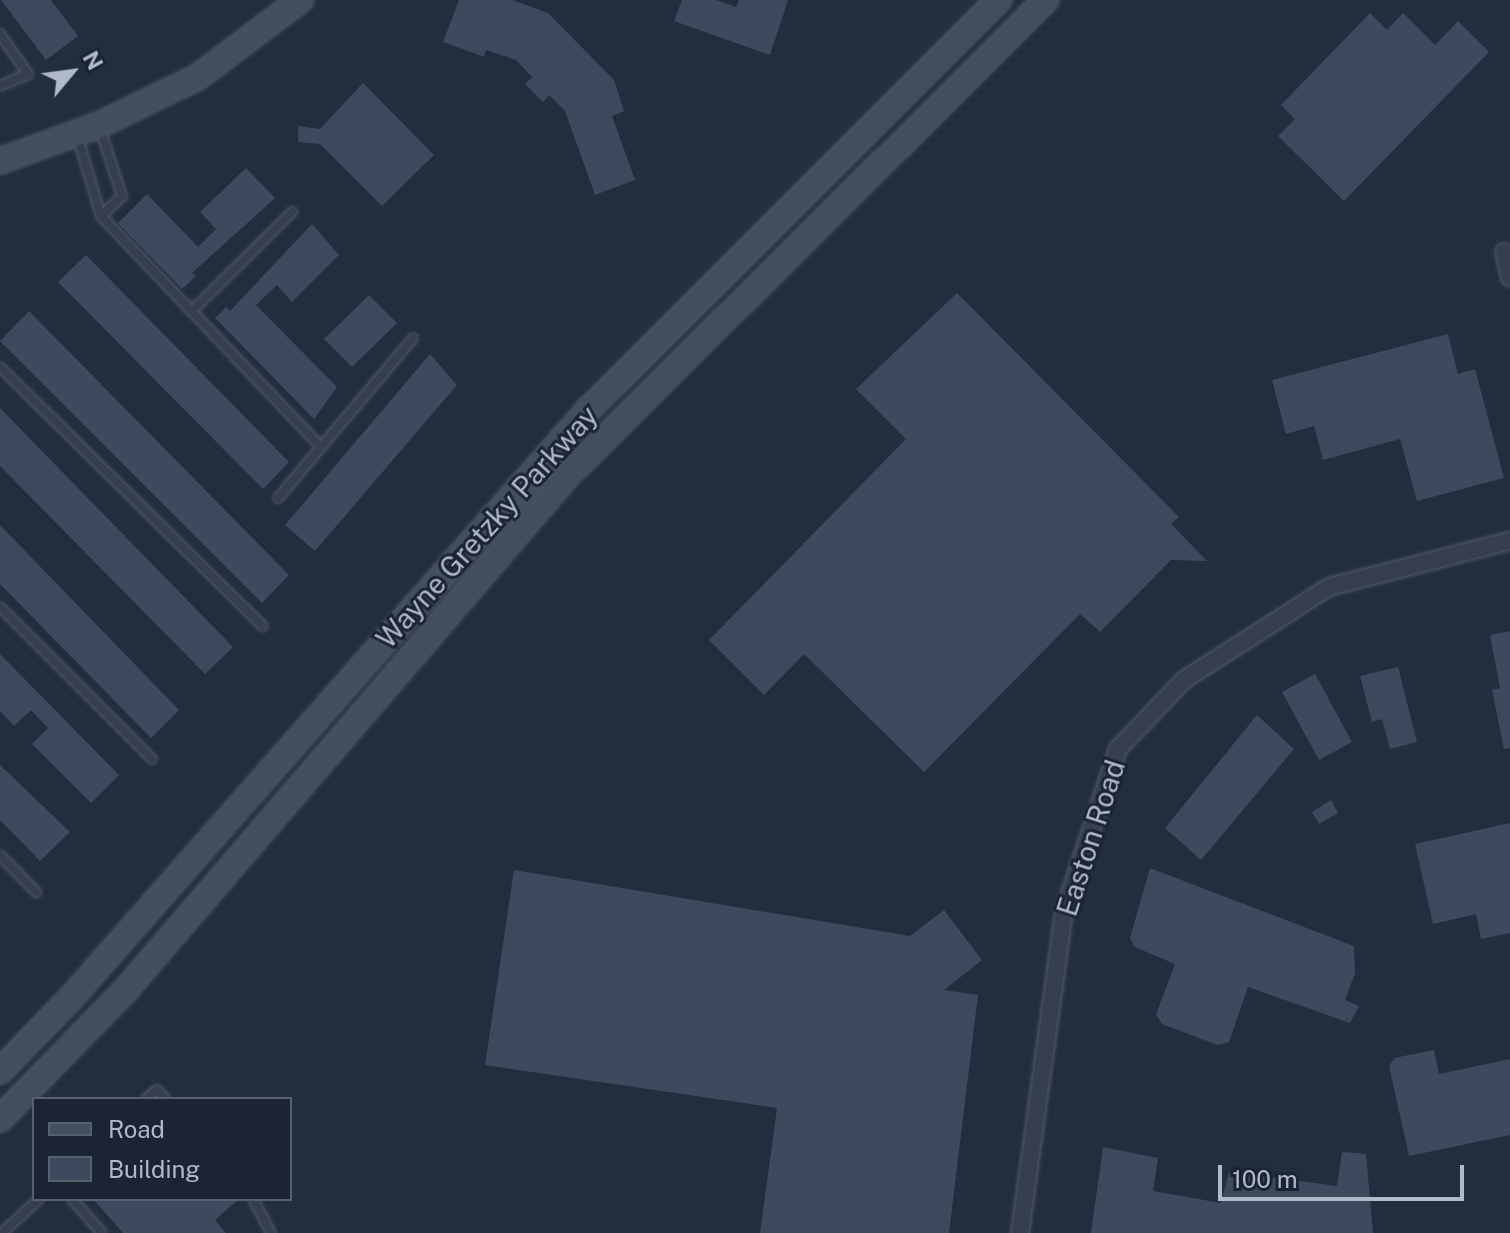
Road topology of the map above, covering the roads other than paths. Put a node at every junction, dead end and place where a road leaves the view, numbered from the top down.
1 (300, 0) edge
2 (999, 0) edge
3 (1046, 0) edge
4 (0, 34) edge
5 (0, 86) edge
6 (88, 129) junction
7 (0, 161) edge
8 (292, 212) dead end
9 (101, 216) junction
10 (1504, 252) dead end
11 (1510, 277) edge
12 (192, 311) junction
13 (413, 338) dead end
14 (0, 367) edge
15 (320, 446) junction
16 (278, 498) dead end
17 (1510, 541) edge
18 (0, 607) edge
19 (263, 626) dead end
20 (152, 759) dead end
21 (0, 855) edge
22 (36, 892) dead end
23 (0, 1071) edge
24 (148, 1097) edge
25 (163, 1097) edge
26 (0, 1119) edge
27 (37, 1201) edge
28 (74, 1201) edge
29 (254, 1201) edge
30 (2, 1233) edge
31 (102, 1233) edge
32 (271, 1233) edge
33 (1020, 1233) edge

1 - 6 main road
2 - 23 main road, Wayne Gretzky Parkway
3 - 26 main road, Wayne Gretzky Parkway
4 - 5 lane
6 - 7 main road
6 - 9 lane
6 - 9 lane
8 - 12 lane
9 - 12 lane
10 - 11 street
12 - 15 lane
13 - 15 lane
14 - 19 lane
15 - 16 lane
17 - 33 street, Easton Road
18 - 20 lane
21 - 22 lane
24 - 25 lane
27 - 30 lane
28 - 31 lane
29 - 32 lane

